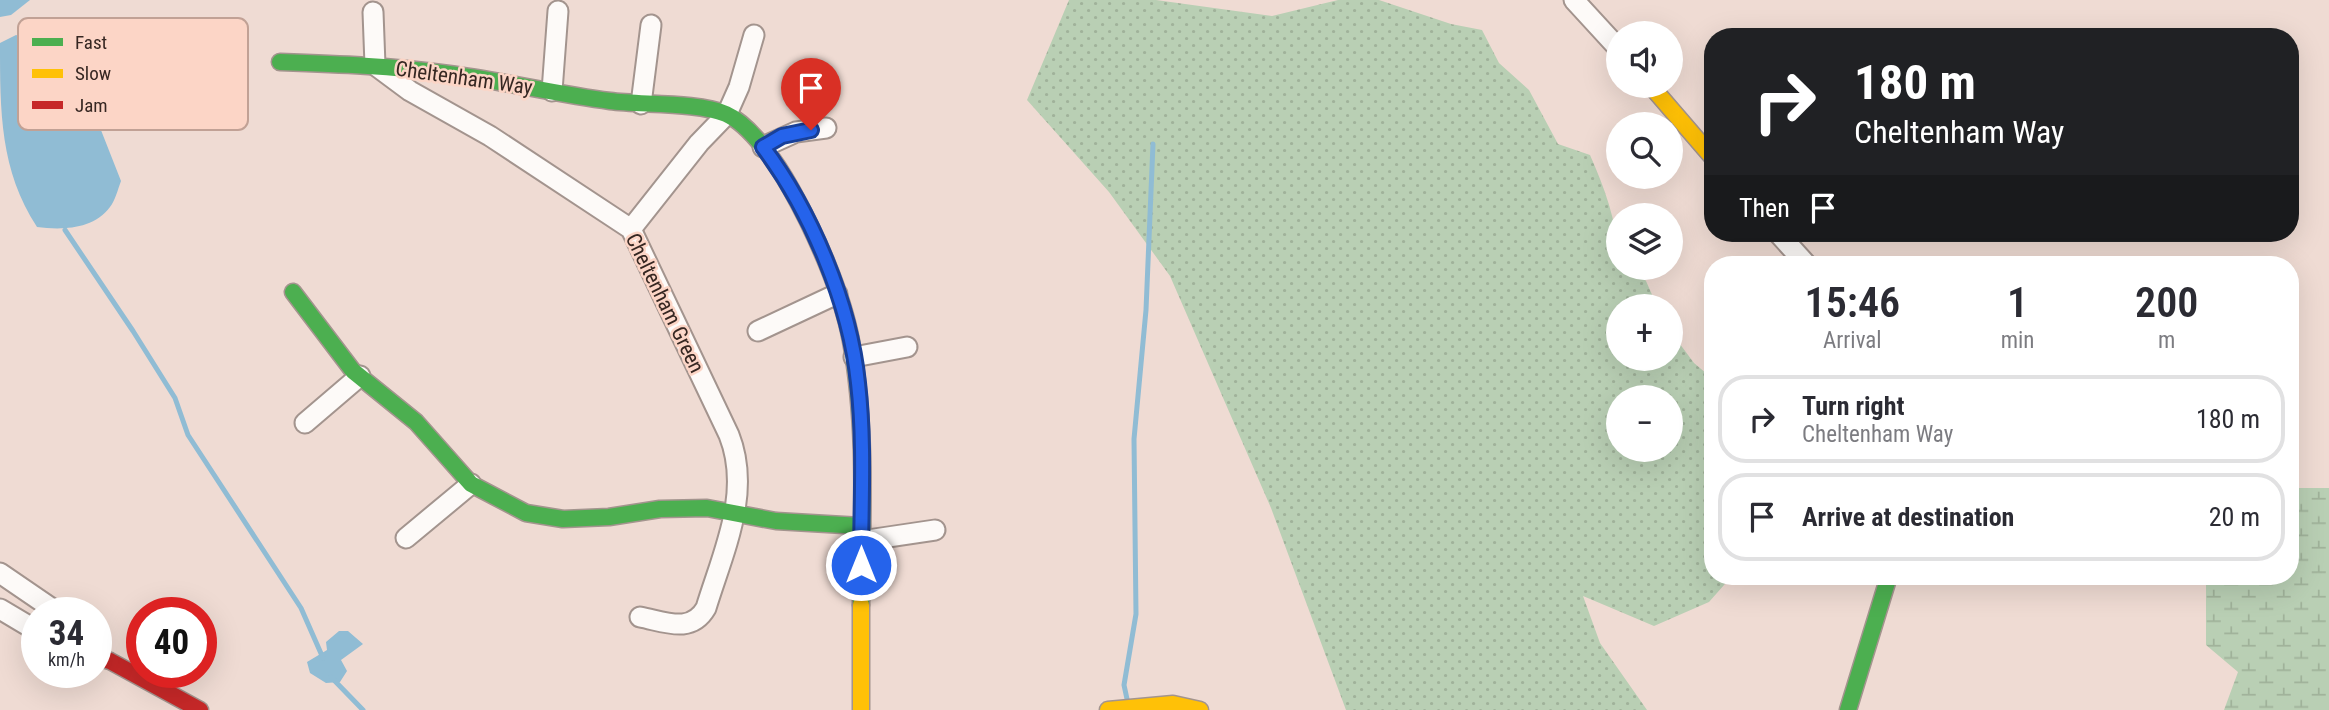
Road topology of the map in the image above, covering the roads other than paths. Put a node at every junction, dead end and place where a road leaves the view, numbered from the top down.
1 (1574, 0) edge
2 (373, 12) dead end
3 (558, 12) dead end
4 (651, 25) dead end
5 (754, 35) dead end
6 (1606, 35) edge
7 (280, 62) dead end
8 (375, 65) junction
9 (450, 74) junction
10 (552, 91) junction
11 (1661, 98) edge
12 (641, 104) junction
13 (438, 107) junction
14 (727, 114) junction
15 (826, 128) dead end
16 (763, 147) junction
17 (1704, 148) edge
18 (631, 229) junction
19 (1786, 242) edge
20 (1799, 256) edge
21 (293, 292) dead end
22 (837, 294) junction
23 (758, 331) dead end
24 (907, 347) dead end
25 (854, 357) junction
26 (360, 376) junction
27 (305, 423) dead end
28 (471, 484) junction
29 (736, 513) junction
30 (935, 530) dead end
31 (861, 533) junction
32 (406, 538) dead end
33 (0, 573) edge
34 (1886, 585) edge
35 (34, 597) edge
36 (0, 609) edge
37 (640, 617) dead end
38 (21, 621) edge
39 (112, 664) edge
40 (200, 710) edge
41 (861, 710) edge
42 (1109, 710) edge
43 (1200, 710) edge
44 (1848, 710) edge

1 - 6 street
2 - 8 street, Cheltenham Way
3 - 10 street, Cheltenham Way
4 - 12 street
5 - 14 street
7 - 8 street, Cheltenham Way
8 - 9 street, Cheltenham Way
8 - 13 street, Cheltenham Green
9 - 10 street, Cheltenham Way
9 - 13 street
10 - 12 street, Cheltenham Way
11 - 17 street
12 - 14 street, Cheltenham Way
13 - 18 street, Cheltenham Green
14 - 16 street
14 - 18 street
15 - 16 street
16 - 22 street
18 - 29 street, Cheltenham Green
19 - 20 street
21 - 26 street
22 - 23 street
22 - 25 street
24 - 25 street
25 - 31 street
26 - 27 street
26 - 28 street
28 - 29 street
28 - 32 street
29 - 31 street
29 - 37 street, Cheltenham Green
30 - 31 street
31 - 41 street
33 - 35 street
34 - 44 street
36 - 38 street
39 - 40 street
42 - 43 street

